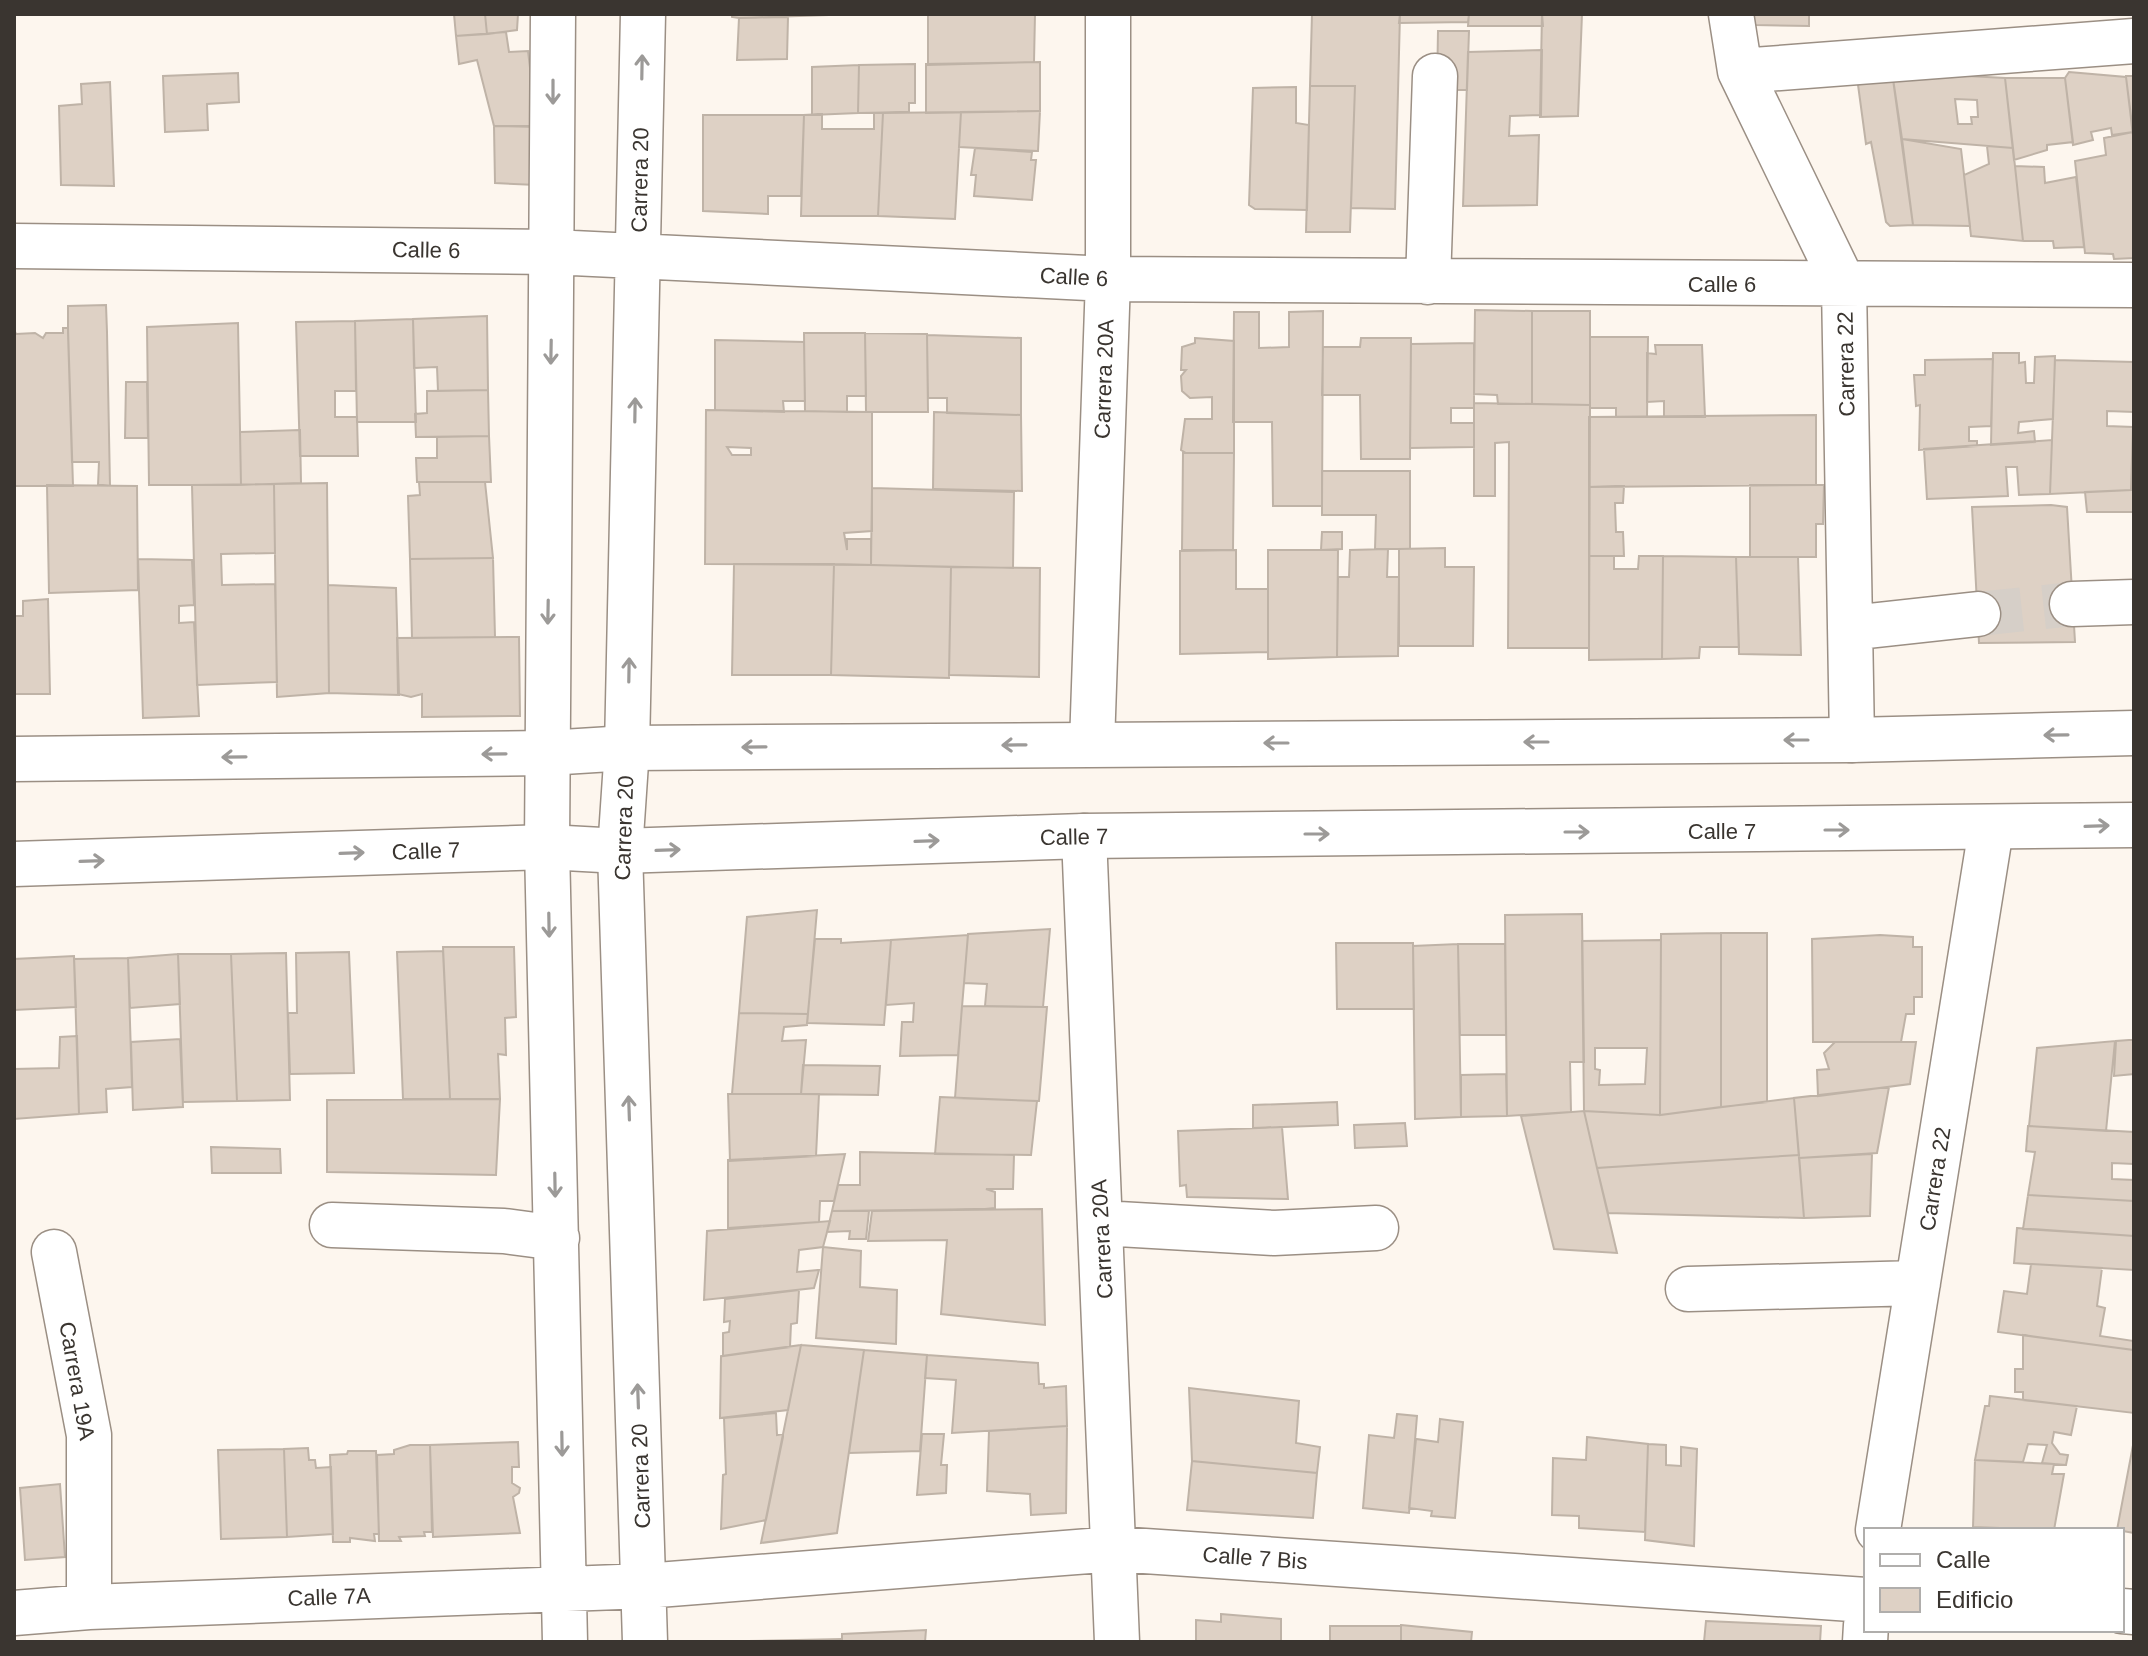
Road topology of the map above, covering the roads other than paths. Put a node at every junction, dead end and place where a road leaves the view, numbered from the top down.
1 (553, 14) edge
2 (643, 14) edge
3 (1108, 14) edge
4 (1731, 14) edge
5 (2134, 41) edge
6 (1740, 71) junction
7 (1435, 76) dead end
8 (14, 246) edge
9 (552, 252) junction
10 (639, 255) junction
11 (1108, 279) junction
12 (1428, 282) junction
13 (1844, 285) junction
14 (2134, 285) edge
15 (2134, 602) edge
16 (2072, 604) tunnel mouth
17 (1978, 614) tunnel mouth
18 (1850, 628) junction
19 (2134, 733) edge
20 (1852, 740) junction
21 (1092, 744) junction
22 (627, 748) junction
23 (547, 753) junction
24 (14, 759) edge
25 (2134, 825) edge
26 (1991, 829) junction
27 (1084, 836) junction
28 (547, 847) junction
29 (620, 851) junction
30 (14, 864) edge
31 (1101, 1223) junction
32 (332, 1225) dead end
33 (1376, 1228) dead end
34 (557, 1238) junction
35 (54, 1252) dead end
36 (1918, 1283) junction
37 (1688, 1289) dead end
38 (1878, 1528) edge
39 (1115, 1549) junction
40 (645, 1586) junction
41 (566, 1588) junction
42 (1864, 1600) edge
43 (89, 1607) junction
44 (14, 1613) edge
45 (565, 1642) edge
46 (645, 1642) edge
47 (1117, 1642) edge

1 -> 9 street
10 -> 2 street, Carrera 20
3 - 11 street, Carrera 20A
4 - 6 street, Carrera 22
5 - 6 street
6 - 13 street, Carrera 22
7 - 12 street
8 - 9 street, Calle 6
9 - 10 street, Calle 6
9 -> 23 street
10 - 11 street, Calle 6
22 -> 10 street, Carrera 20
11 - 12 street, Calle 6
11 - 21 street, Carrera 20A
12 - 13 street, Calle 6
13 - 14 street, Calle 6
13 - 18 street, Carrera 22
15 - 16 street
17 - 18 street
18 - 20 street, Carrera 22
19 -> 20 street
20 -> 21 street
21 -> 22 street
22 - 23 street
22 - 29 street, Carrera 20
23 -> 24 street
23 - 28 street
26 -> 25 street, Calle 7
27 -> 26 street, Calle 7
26 - 36 street, Carrera 22
29 -> 27 street, Calle 7
27 - 31 street, Carrera 20A
28 - 29 street, Calle 7
30 -> 28 street, Calle 7
28 -> 34 street
40 -> 29 street, Carrera 20
31 - 33 street
31 - 39 street, Carrera 20A
32 - 34 street
34 -> 41 street
35 - 43 street, Carrera 19A
36 - 37 street
36 - 38 street, Carrera 22
39 - 40 street, Calle 7 Bis
39 - 42 street, Calle 7 Bis
39 - 47 street, Carrera 20A
40 - 41 street, Calle 7A
40 - 46 street, Carrera 20
41 - 43 street, Calle 7A
41 - 45 street
43 - 44 street, Calle 7A

